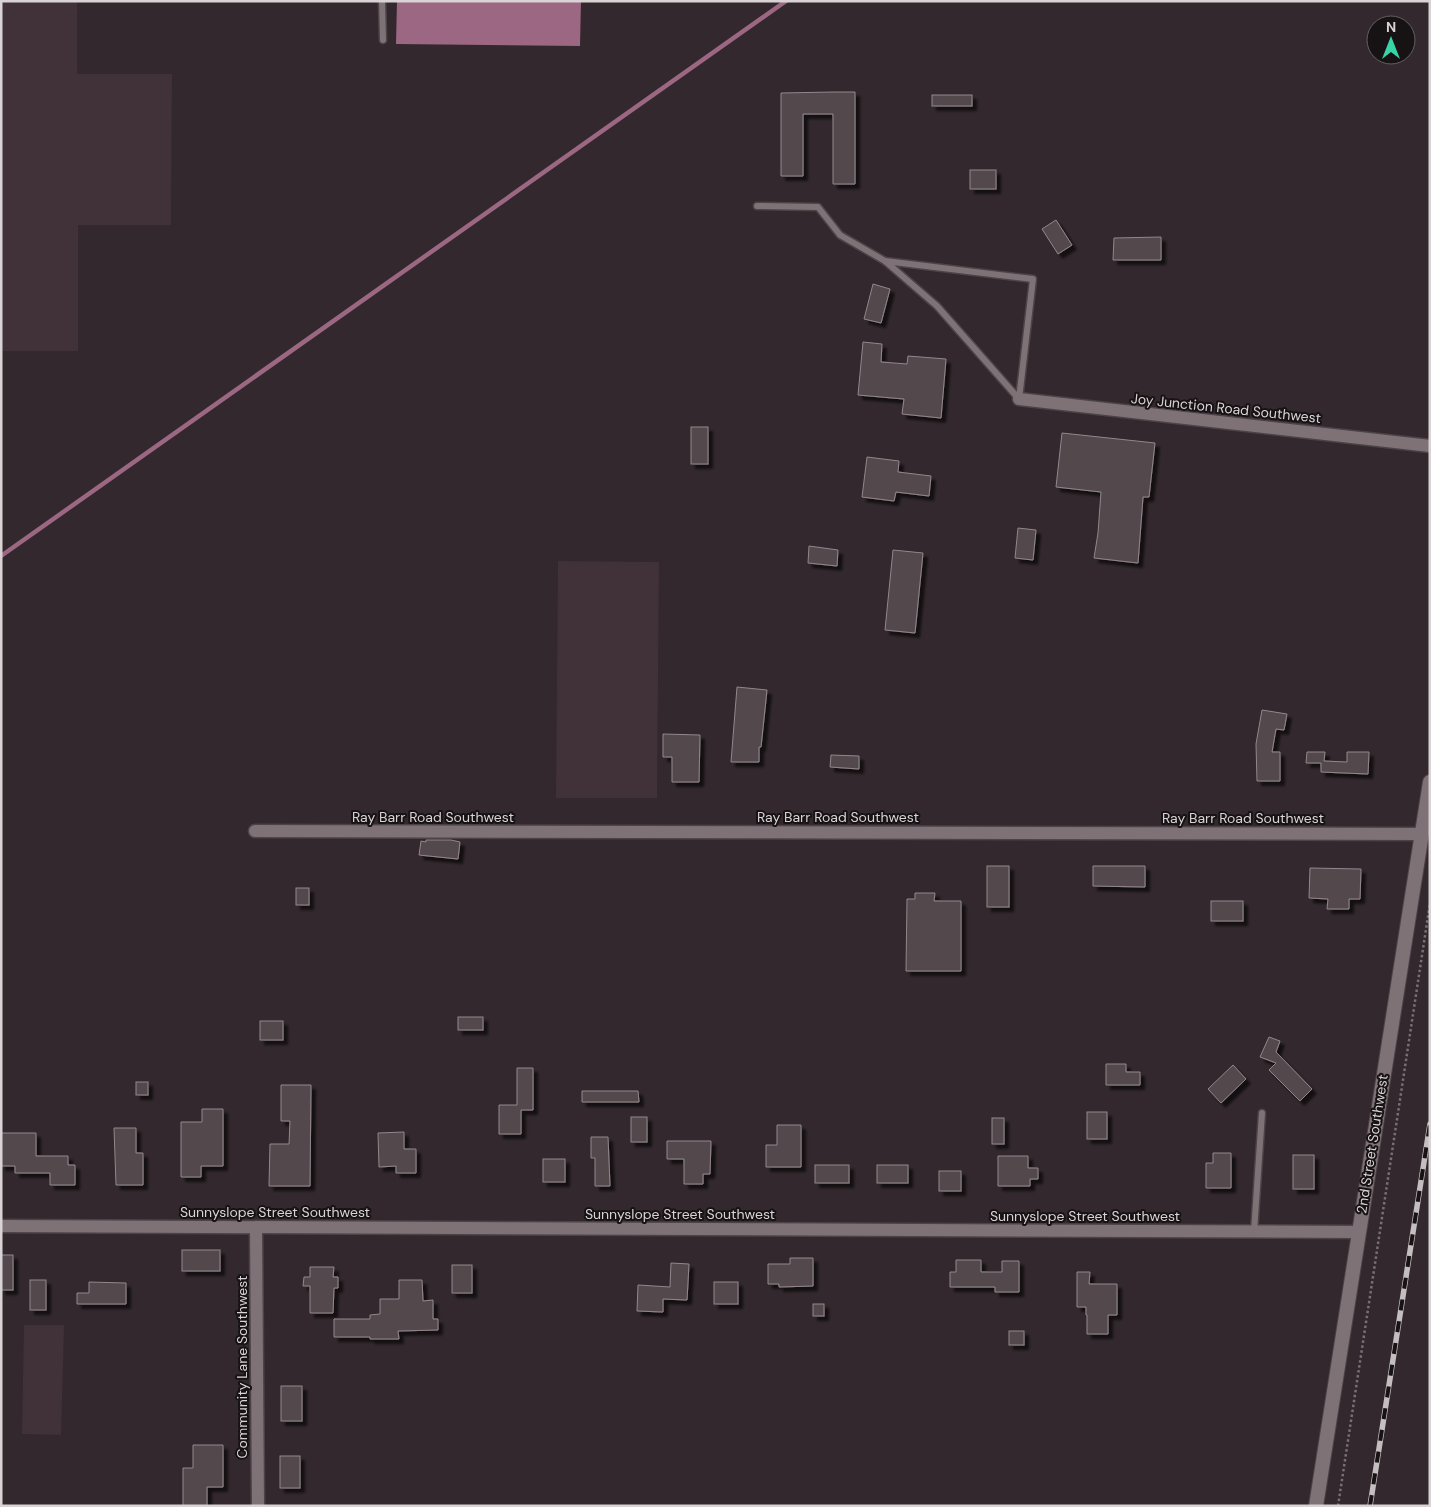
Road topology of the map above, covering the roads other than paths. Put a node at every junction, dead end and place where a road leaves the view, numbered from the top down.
1 (382, 1) edge
2 (383, 40) dead end
3 (757, 206) dead end
4 (885, 261) junction
5 (1018, 399) junction
6 (1430, 446) edge
7 (1430, 782) edge
8 (255, 831) dead end
9 (1422, 834) junction
10 (1262, 1113) dead end
11 (1, 1226) edge
12 (256, 1228) junction
13 (1254, 1232) junction
14 (1358, 1232) junction
15 (258, 1506) edge
16 (1316, 1506) edge

1 - 2 lane
3 - 4 lane
4 - 5 lane
4 - 5 lane
5 - 6 street, Joy Junction Road Southwest
7 - 9 street, 2nd Street Southwest
8 - 9 street, Ray Barr Road Southwest
9 - 14 street, 2nd Street Southwest
10 - 13 lane
11 - 12 street, Sunnyslope Street Southwest
12 - 13 street, Sunnyslope Street Southwest
12 - 15 street, Community Lane Southwest
13 - 14 street, Sunnyslope Street Southwest
14 - 16 street, 2nd Street Southwest

